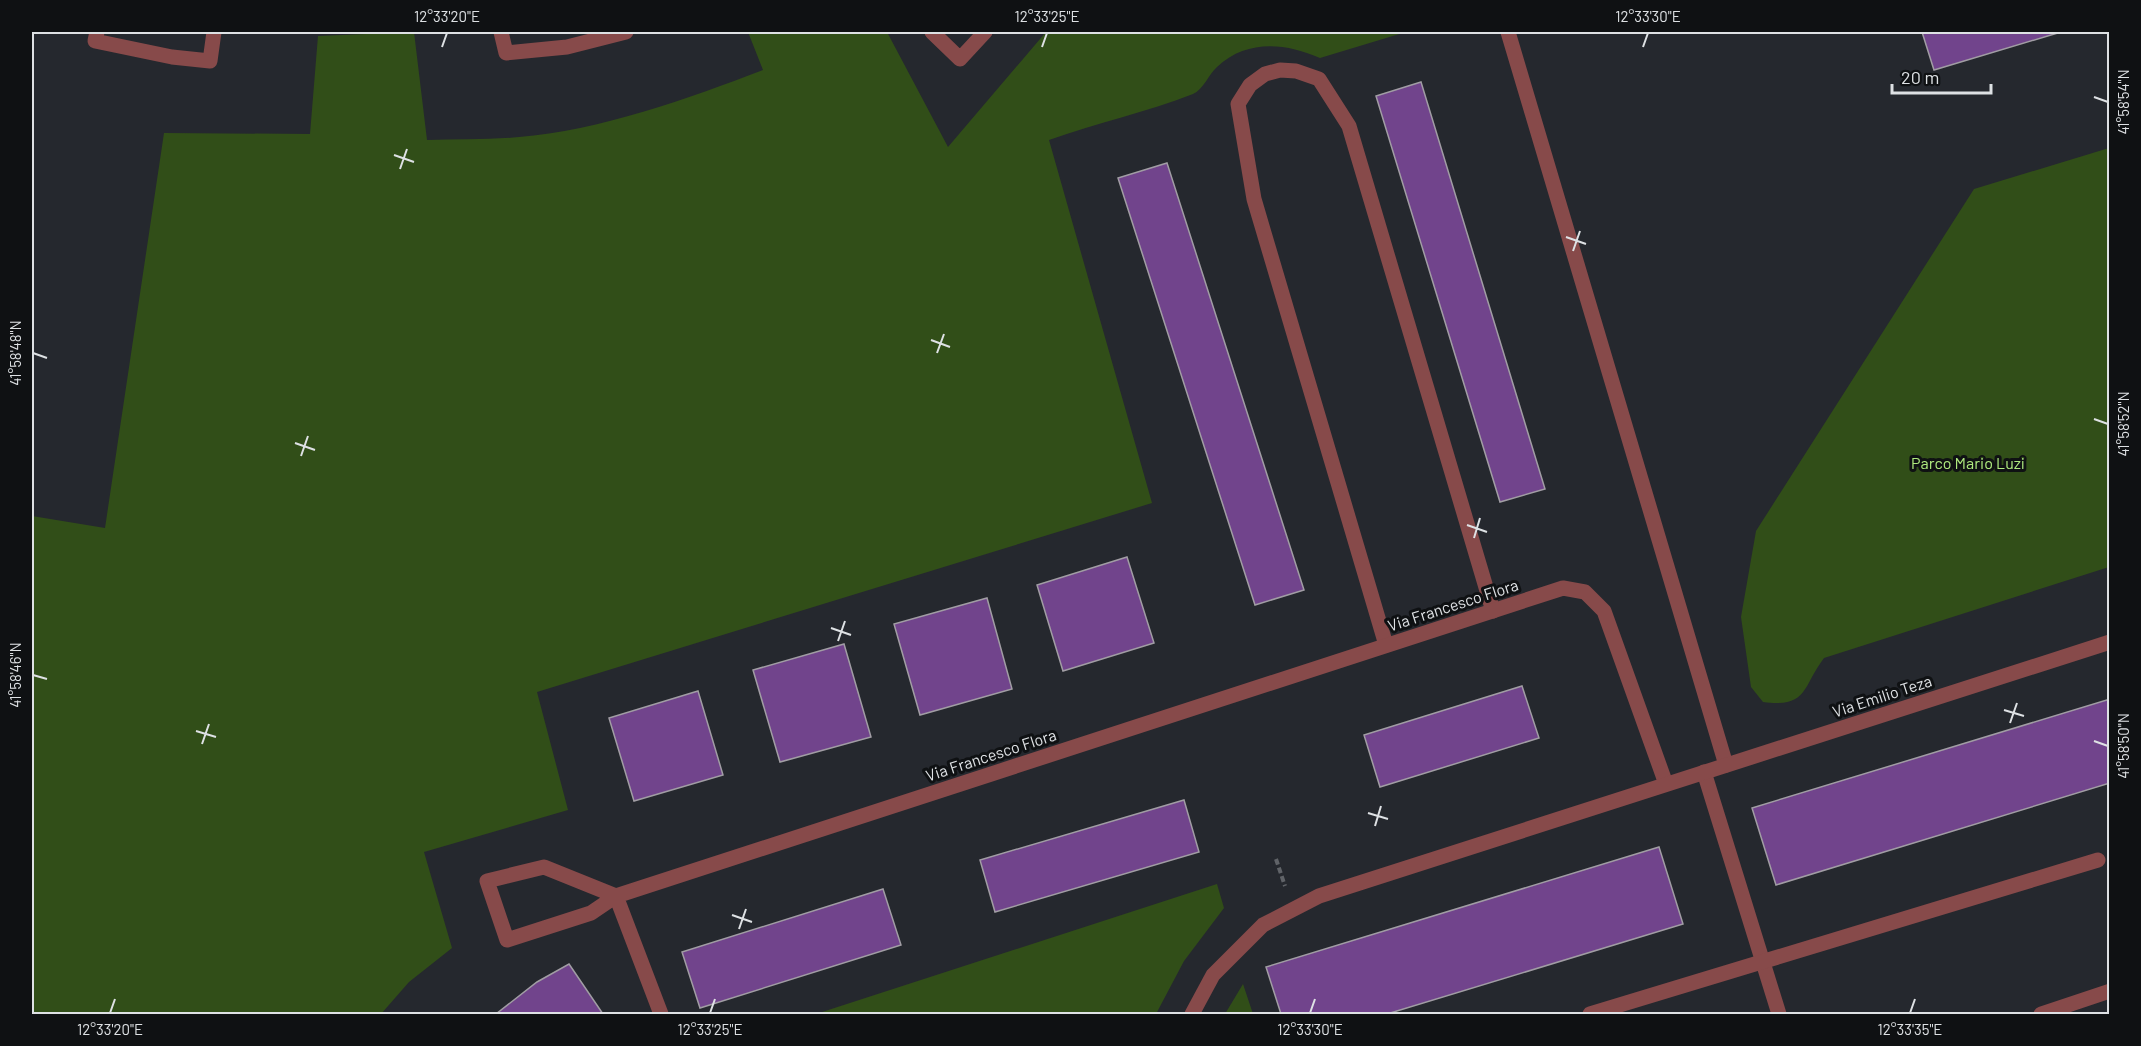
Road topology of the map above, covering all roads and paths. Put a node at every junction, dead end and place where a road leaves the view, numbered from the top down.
1 (97, 32) edge
2 (214, 32) edge
3 (501, 32) edge
4 (626, 32) edge
5 (932, 32) edge
6 (985, 32) edge
7 (1508, 32) edge
8 (1492, 611) junction
9 (2109, 642) edge
10 (1386, 645) junction
11 (1726, 765) junction
12 (1704, 772) junction
13 (1666, 784) junction
14 (2098, 860) dead end
15 (616, 896) junction
16 (1762, 962) junction
17 (2109, 992) edge
18 (661, 1014) edge
19 (1192, 1014) edge
20 (1590, 1014) edge
21 (1779, 1014) edge
22 (2041, 1014) edge

1 - 2 street
3 - 4 street
5 - 6 street
7 - 11 street
8 - 10 street, Via Francesco Flora
8 - 10 street
8 - 13 street, Via Francesco Flora
9 - 11 street, Via Emilio Teza
10 - 15 street, Via Francesco Flora
11 - 12 street, Via Emilio Teza
12 - 13 street, Via Emilio Teza
12 - 16 street
13 - 19 street
14 - 16 street
15 - 15 street, Via Francesco Flora
15 - 18 street
16 - 20 street
16 - 21 street
17 - 22 street

